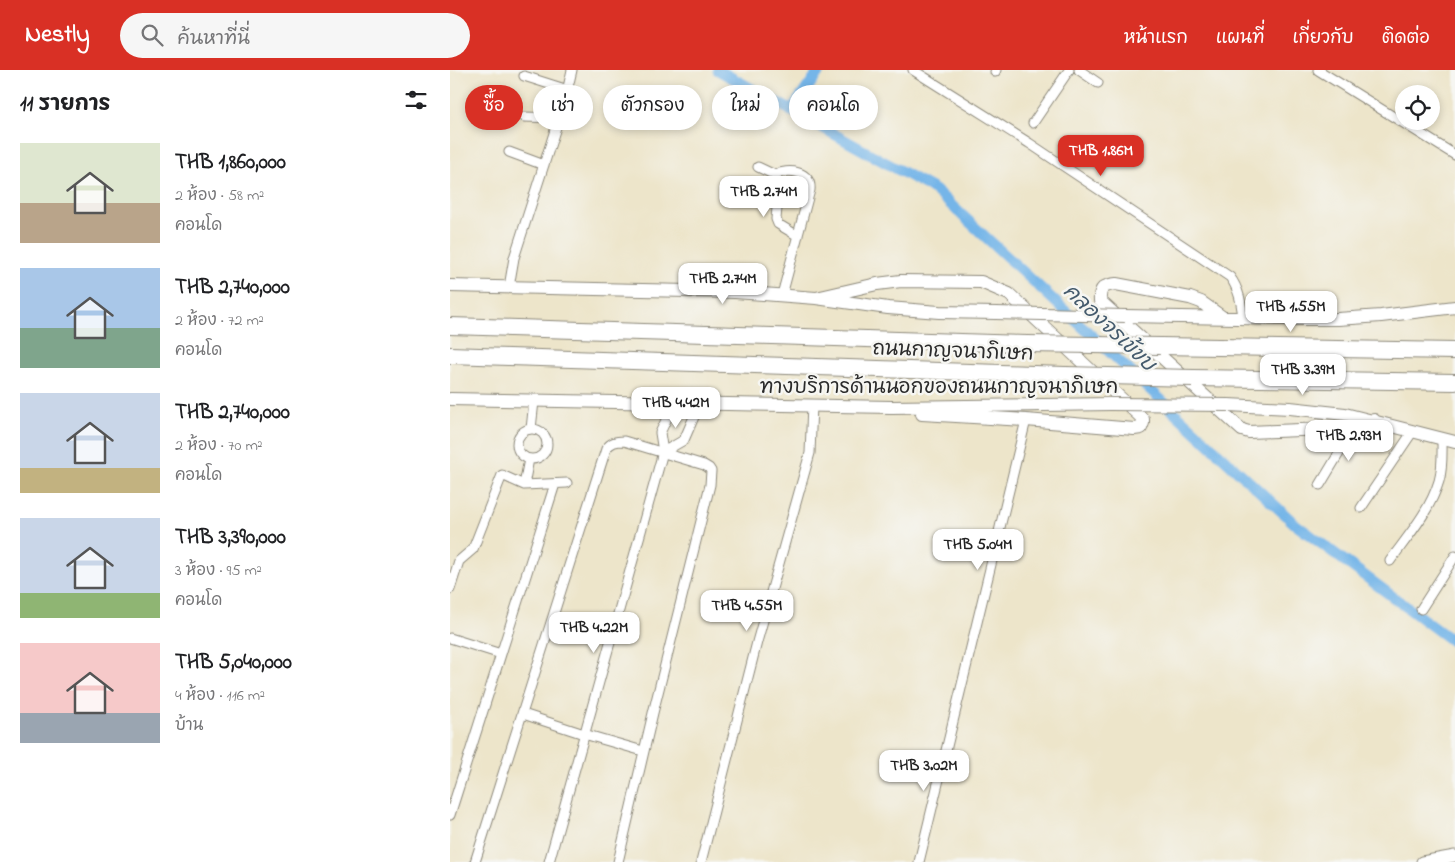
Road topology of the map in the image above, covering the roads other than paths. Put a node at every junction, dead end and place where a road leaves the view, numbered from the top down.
1 (572, 70) edge
2 (913, 70) edge
3 (1069, 70) edge
4 (1079, 70) edge
5 (1318, 70) edge
6 (524, 76) dead end
7 (1098, 83) dead end
8 (552, 85) edge
9 (569, 85) edge
10 (524, 117) dead end
11 (533, 117) edge
12 (1033, 123) dead end
13 (555, 130) edge
14 (509, 152) dead end
15 (1455, 156) edge
16 (544, 165) junction
17 (758, 167) dead end
18 (775, 175) junction
19 (798, 236) junction
20 (450, 286) edge
21 (509, 287) junction
22 (782, 296) junction
23 (816, 298) junction
24 (1455, 306) edge
25 (1222, 317) junction
26 (1243, 318) junction
27 (450, 326) edge
28 (1455, 342) edge
29 (1396, 350) junction
30 (1455, 351) edge
31 (450, 355) edge
32 (1435, 381) junction
33 (1455, 382) edge
34 (1455, 388) edge
35 (450, 399) edge
36 (534, 401) junction
37 (674, 403) junction
38 (700, 404) junction
39 (812, 406) junction
40 (891, 407) junction
41 (1026, 420) junction
42 (1374, 420) junction
43 (531, 429) junction
44 (1342, 429) junction
45 (1413, 431) junction
46 (1442, 439) junction
47 (1455, 442) edge
48 (662, 452) junction
49 (529, 459) junction
50 (567, 483) dead end
51 (555, 484) junction
52 (524, 485) junction
53 (1320, 485) dead end
54 (1361, 508) dead end
55 (1455, 556) edge
56 (1390, 561) dead end
57 (450, 590) edge
58 (1421, 609) dead end
59 (450, 638) edge
60 (501, 654) junction
61 (523, 714) junction
62 (584, 734) junction
63 (643, 751) junction
64 (450, 815) edge
65 (1455, 856) edge
66 (475, 862) edge
67 (549, 862) edge
68 (618, 862) edge
69 (701, 862) edge
70 (919, 862) edge
71 (1422, 862) edge

1 - 9 street
2 - 26 street
3 - 12 street
4 - 7 street
5 - 15 street
6 - 8 street
10 - 11 street
13 - 16 street
14 - 16 street
16 - 21 street
17 - 18 street
18 - 19 street
18 - 19 street
19 - 22 street
20 - 21 main road
21 - 22 main road
22 - 23 main road
23 - 25 main road, bridge
23 - 41 main road
24 - 26 main road
25 - 26 main road
25 - 44 main road
27 - 29 highway, ถนนกาญจนาภิเษก, bridge
28 - 29 highway
29 - 30 highway, ถนนกาญจนาภิเษก
31 - 32 highway, ถนนกาญจนาภิเษก, bridge
32 - 33 highway, ถนนกาญจนาภิเษก
32 - 34 highway
35 - 36 main road, ทางบริการด้านนอกของถนนกาญจนาภิเษก
36 - 37 main road, ทางบริการด้านนอกของถนนกาญจนาภิเษก
36 - 43 street
37 - 38 main road, ทางบริการด้านนอกของถนนกาญจนาภิเษก
37 - 48 street
38 - 39 main road, ทางบริการด้านนอกของถนนกาญจนาภิเษก
38 - 48 street
39 - 40 main road, ทางบริการด้านนอกของถนนกาญจนาภิเษก
39 - 69 street
40 - 41 main road
40 - 42 main road, ทางบริการด้านนอกของถนนกาญจนาภิเษก, bridge
41 - 70 street
42 - 44 main road
42 - 45 main road, ทางบริการด้านนอกของถนนกาญจนาภิเษก
43 - 49 street
43 - 49 street
44 - 53 street
45 - 46 main road, ทางบริการด้านนอกของถนนกาญจนาภิเษก
45 - 54 street
46 - 47 main road, ทางบริการด้านนอกของถนนกาญจนาภิเษก
46 - 56 street
48 - 61 street
48 - 62 street
48 - 63 street
49 - 52 street
50 - 51 street
51 - 52 street
51 - 60 street
52 - 57 street
55 - 58 street
59 - 60 street
60 - 64 street
61 - 62 street
61 - 66 street
62 - 63 street
62 - 67 street
63 - 68 street
65 - 71 street

